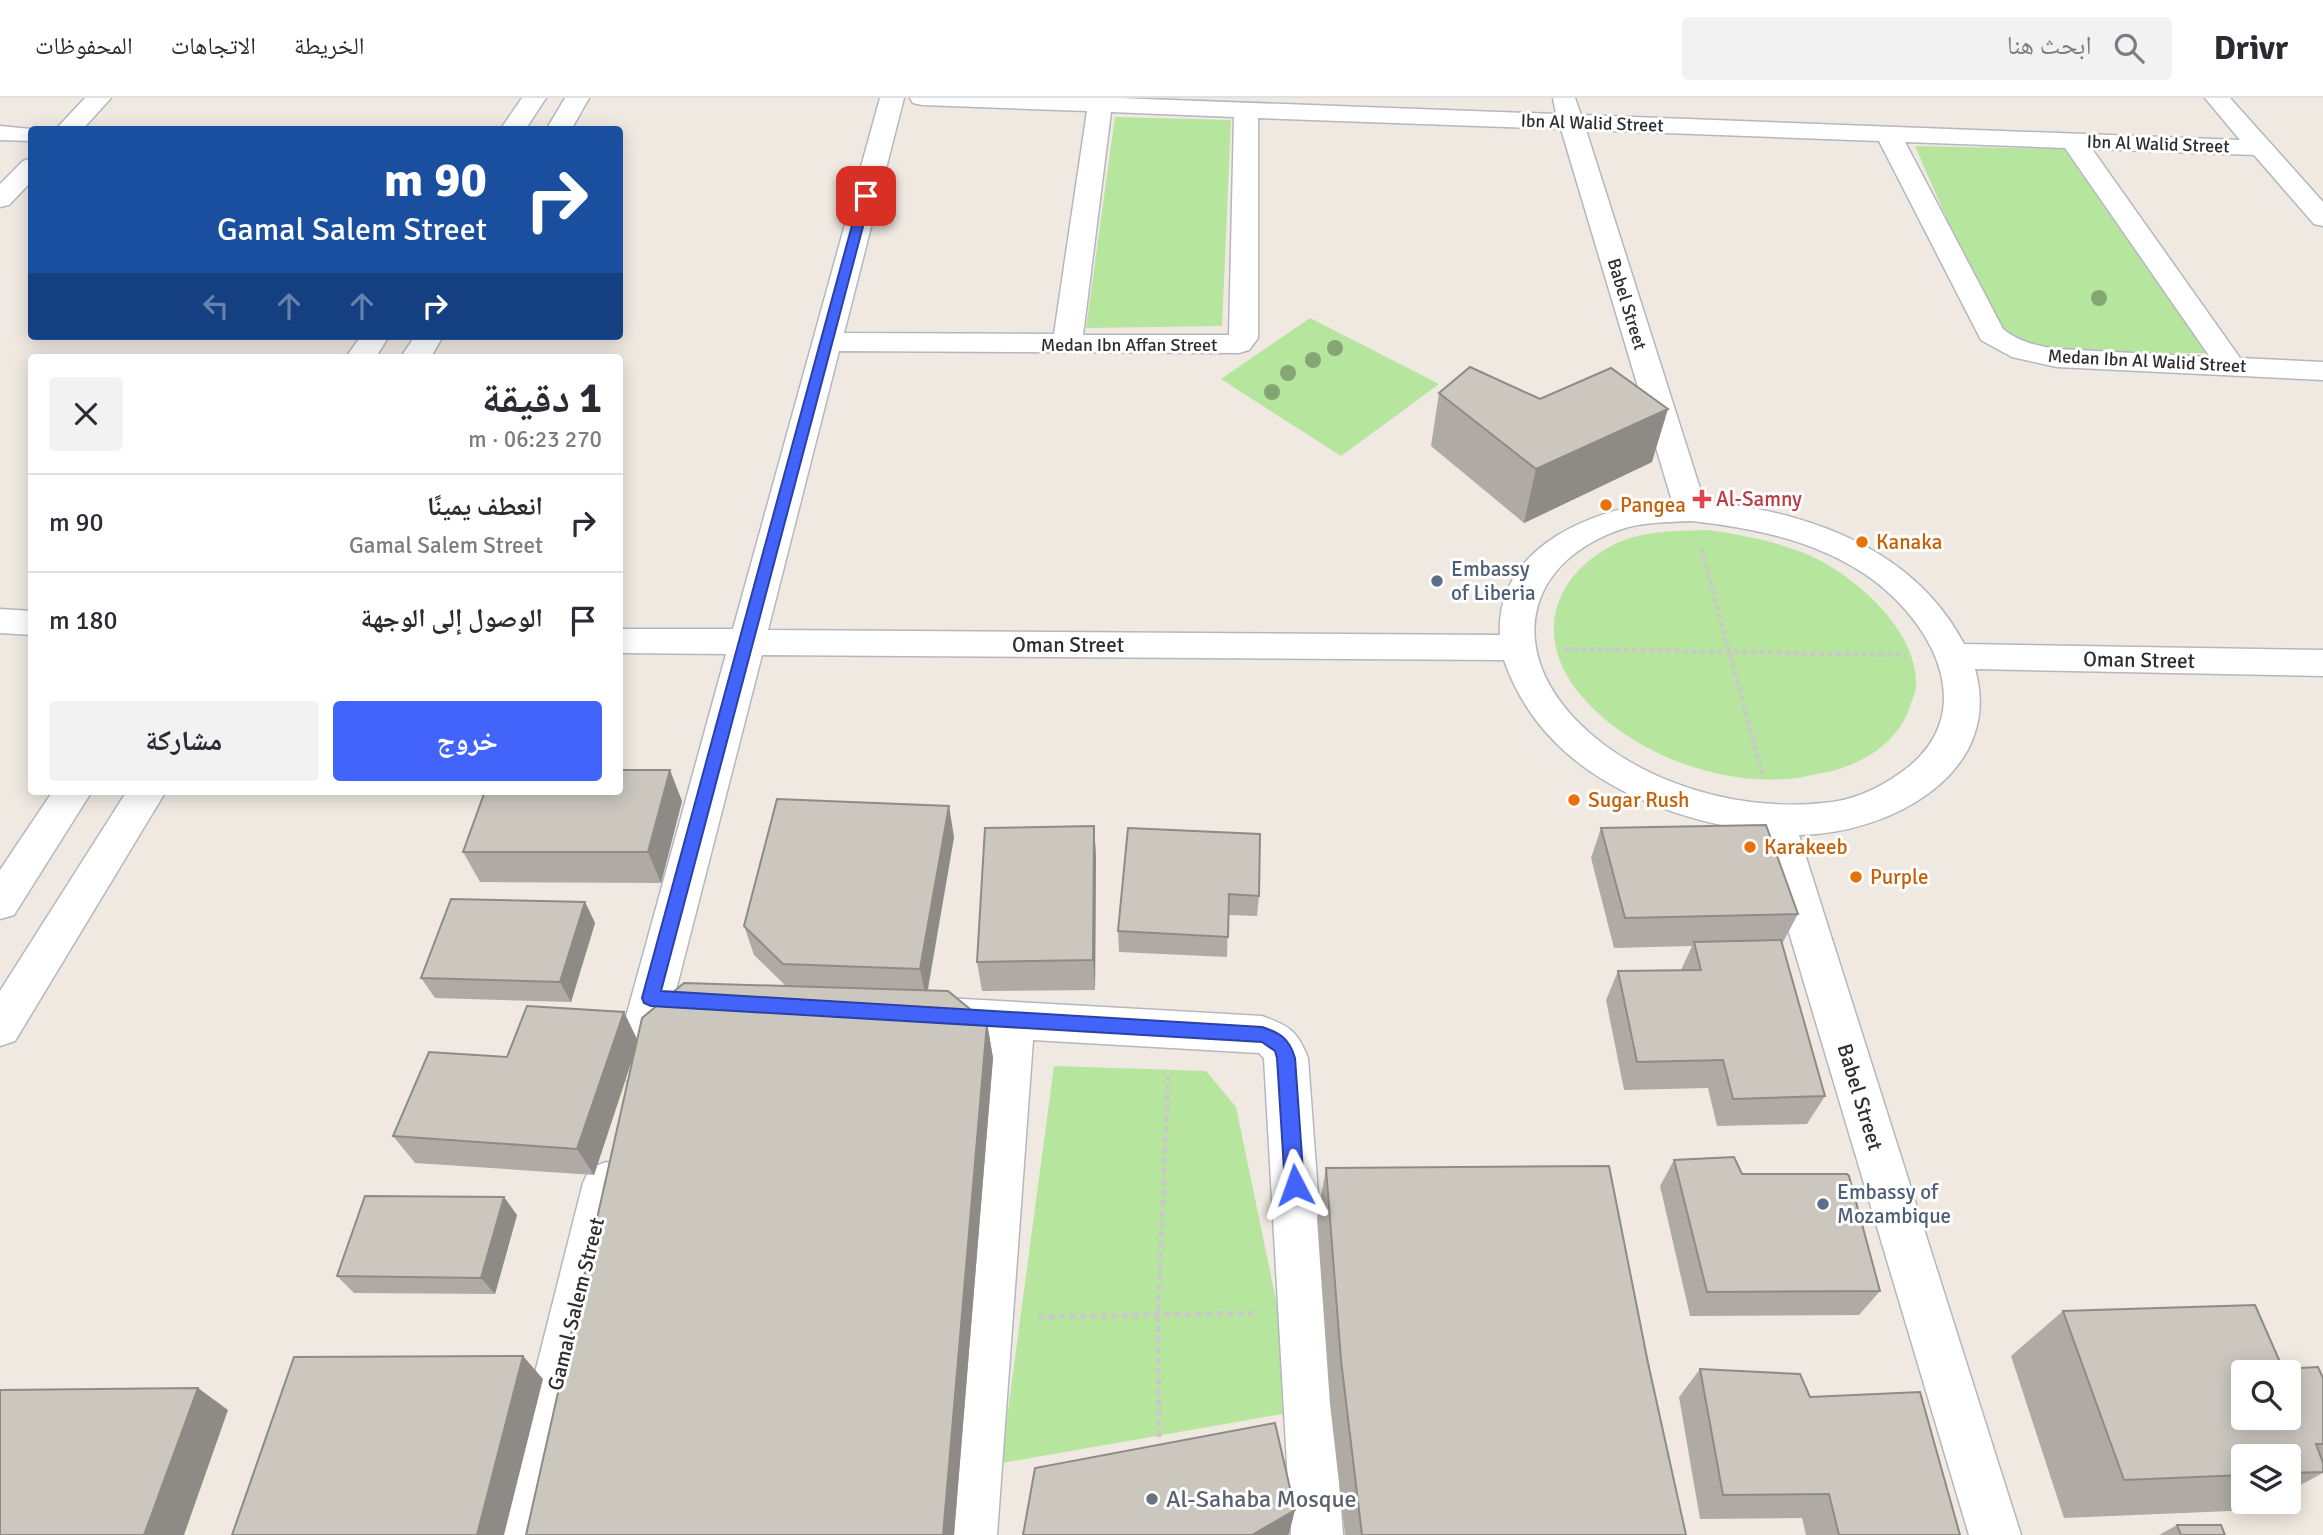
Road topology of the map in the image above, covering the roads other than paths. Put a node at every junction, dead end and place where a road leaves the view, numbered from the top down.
1 (99, 98) edge
2 (534, 98) edge
3 (577, 98) edge
4 (892, 98) edge
5 (922, 98) edge
6 (2217, 98) edge
7 (1100, 105) junction
8 (1246, 110) junction
9 (1567, 110) edge
10 (70, 126) edge
11 (516, 126) edge
12 (560, 126) edge
13 (0, 133) edge
14 (28, 134) edge
15 (1888, 134) junction
16 (2073, 141) junction
17 (2261, 148) junction
18 (28, 170) edge
19 (0, 199) edge
20 (2323, 218) edge
21 (826, 342) junction
22 (1067, 345) junction
23 (2231, 366) junction
24 (2323, 371) edge
25 (1691, 510) junction
26 (0, 621) edge
27 (28, 623) edge
28 (623, 640) edge
29 (746, 642) junction
30 (1517, 648) junction
31 (1955, 656) junction
32 (2323, 663) edge
33 (70, 795) edge
34 (145, 795) edge
35 (1775, 820) junction
36 (0, 903) edge
37 (888, 1013) edge
38 (1013, 1020) junction
39 (0, 1028) edge
40 (628, 1092) edge
41 (615, 1146) edge
42 (520, 1535) edge
43 (971, 1535) edge
44 (1317, 1535) edge
45 (1995, 1535) edge

1 - 10 street
2 - 11 street
3 - 12 street
4 - 21 street
5 - 7 street, Ibn Al Walid Street
6 - 17 street
7 - 8 street, Ibn Al Walid Street
7 - 22 street
8 - 9 street, Ibn Al Walid Street
8 - 22 street, Medan Ibn Affan Street
9 - 15 street, Ibn Al Walid Street
9 - 25 street, Babel Street
13 - 14 street
15 - 16 street, Ibn Al Walid Street
15 - 23 street, Medan Ibn Al Walid Street
16 - 17 street, Ibn Al Walid Street
16 - 23 street
17 - 20 street
18 - 19 street
21 - 22 street, Medan Ibn Affan Street
21 - 29 street
23 - 24 street, Medan Ibn Al Walid Street
25 - 30 street
25 - 31 street
26 - 27 street
28 - 29 street, Oman Street
29 - 30 street, Oman Street
29 - 40 street
30 - 35 street
31 - 32 street, Oman Street
31 - 35 street
33 - 36 street
34 - 39 street
35 - 45 street, Babel Street
37 - 38 street
38 - 43 street
38 - 44 street
41 - 42 street, Gamal Salem Street

